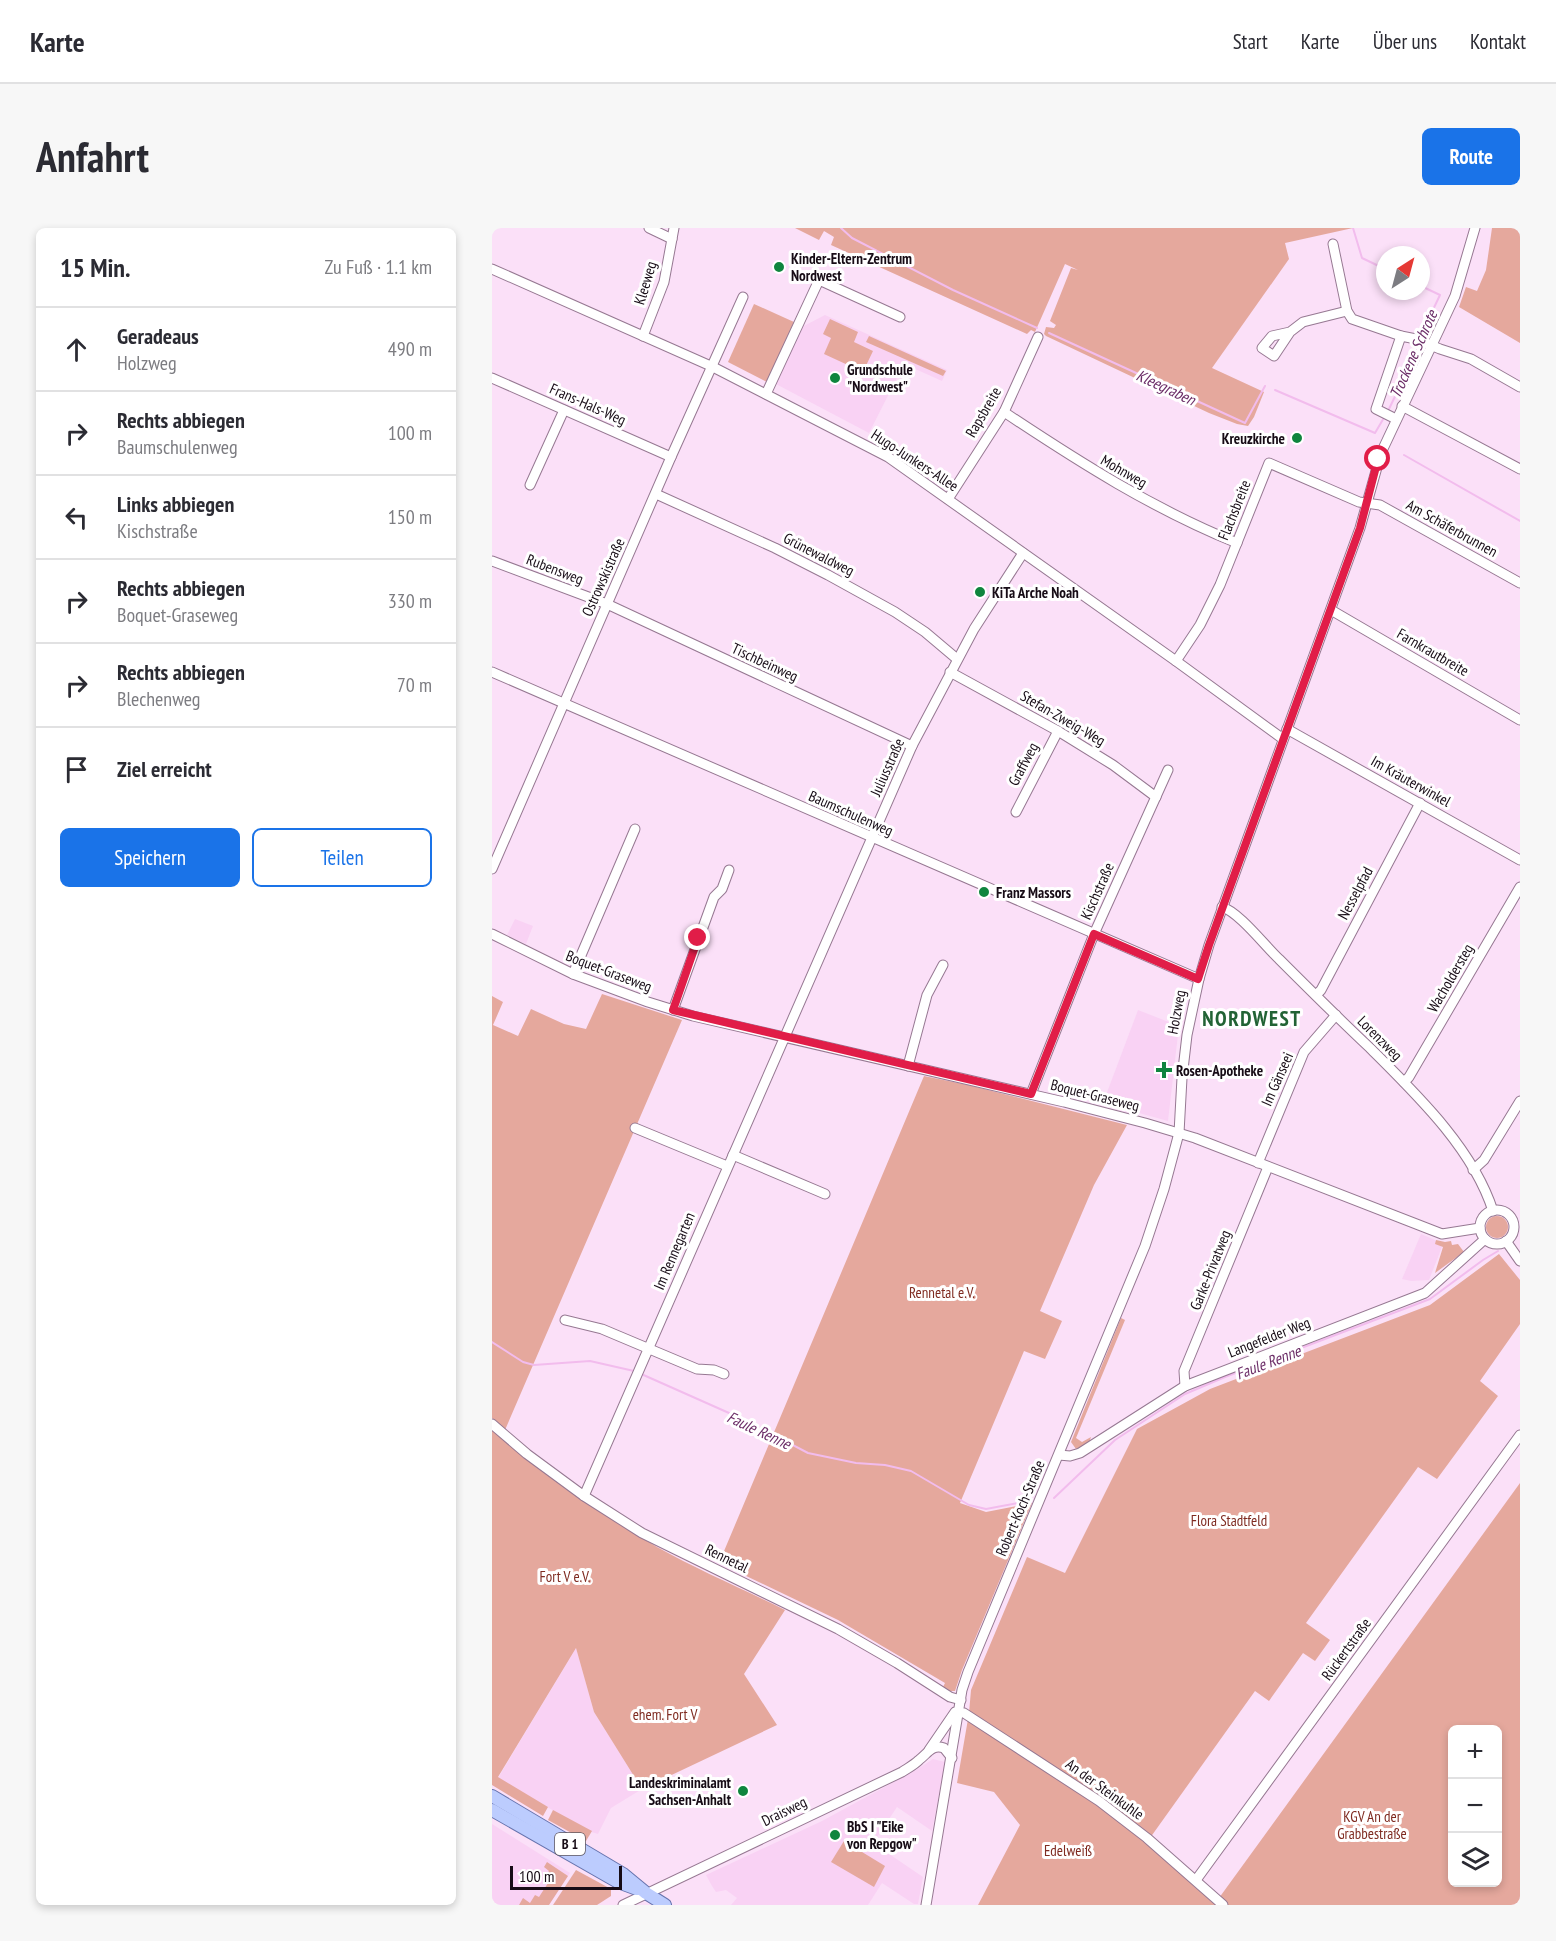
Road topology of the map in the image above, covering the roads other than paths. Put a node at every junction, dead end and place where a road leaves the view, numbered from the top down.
1 (649, 228) edge
2 (674, 228) edge
3 (1475, 228) edge
4 (672, 239) junction
5 (1333, 244) dead end
6 (492, 269) edge
7 (743, 297) dead end
8 (1347, 311) junction
9 (900, 317) dead end
10 (1290, 332) dead end
11 (643, 336) junction
12 (1401, 336) junction
13 (1038, 337) dead end
14 (1424, 342) junction
15 (713, 367) junction
16 (492, 378) edge
17 (1520, 387) edge
18 (766, 394) junction
19 (1402, 406) junction
20 (564, 410) junction
21 (1004, 412) junction
22 (1389, 416) junction
23 (671, 457) junction
24 (1520, 469) edge
25 (530, 485) dead end
26 (656, 494) junction
27 (948, 499) junction
28 (1367, 504) junction
29 (1237, 543) junction
30 (1023, 553) junction
31 (492, 561) edge
32 (1520, 583) edge
33 (607, 604) junction
34 (1331, 610) junction
35 (957, 659) junction
36 (1176, 661) junction
37 (492, 672) edge
38 (950, 672) junction
39 (564, 704) junction
40 (1520, 720) edge
41 (1287, 729) junction
42 (1058, 731) junction
43 (1283, 739) junction
44 (912, 746) junction
45 (1168, 770) dead end
46 (1156, 797) junction
47 (1420, 803) junction
48 (1016, 812) dead end
49 (635, 829) dead end
50 (872, 838) junction
51 (1520, 860) edge
52 (492, 869) edge
53 (729, 870) dead end
54 (1520, 887) edge
55 (1222, 907) junction
56 (492, 934) edge
57 (1094, 934) junction
58 (943, 965) dead end
59 (573, 974) junction
60 (1198, 979) junction
61 (1316, 995) junction
62 (673, 1010) junction
63 (1336, 1016) junction
64 (784, 1037) junction
65 (908, 1066) junction
66 (1404, 1082) junction
67 (1031, 1094) junction
68 (1520, 1101) edge
69 (635, 1128) dead end
70 (1179, 1133) junction
71 (733, 1155) junction
72 (1258, 1163) junction
73 (727, 1166) junction
74 (1268, 1167) junction
75 (1473, 1170) junction
76 (825, 1194) dead end
77 (1493, 1211) junction
78 (1516, 1215) edge
79 (1480, 1228) junction
80 (1517, 1230) edge
81 (1485, 1239) junction
82 (1506, 1241) junction
83 (1520, 1261) edge
84 (565, 1320) dead end
85 (648, 1348) junction
86 (724, 1374) dead end
87 (1185, 1386) junction
88 (492, 1424) edge
89 (1520, 1435) edge
90 (1059, 1455) junction
91 (584, 1496) junction
92 (961, 1700) junction
93 (959, 1712) junction
94 (929, 1750) junction
95 (952, 1758) junction
96 (492, 1796) edge
97 (492, 1810) edge
98 (1196, 1880) junction
99 (646, 1893) junction
100 (623, 1905) edge
101 (665, 1905) edge
102 (926, 1905) edge
103 (1223, 1905) edge

1 - 4 street
2 - 4 street, Kleeweg
3 - 14 street, Holzweg
4 - 11 street, Kleeweg
5 - 8 street
6 - 11 street, Hugo-Junkers-Allee
7 - 15 street, Ostrowskistraße
8 - 10 street
8 - 12 street
9 - 18 street
11 - 15 street, Hugo-Junkers-Allee
12 - 14 street
12 - 22 street
13 - 21 street, Rapsbreite
14 - 17 street
14 - 19 street, Holzweg
15 - 18 street, Hugo-Junkers-Allee
15 - 23 street, Ostrowskistraße
16 - 20 street, Frans-Hals-Weg
18 - 27 street, Hugo-Junkers-Allee
19 - 22 street, Holzweg
19 - 24 street
20 - 23 street, Frans-Hals-Weg
20 - 25 street
21 - 27 street, Rapsbreite
21 - 29 street, Mohnweg
22 - 28 street, Holzweg
23 - 26 street, Ostrowskistraße
26 - 33 street, Ostrowskistraße
26 - 35 street, Grünewaldweg
27 - 30 street, Hugo-Junkers-Allee
28 - 29 street, Flachsbreite
28 - 32 street, Am Schäferbrunnen
28 - 34 street, Holzweg
29 - 36 street, Flachsbreite
30 - 35 street, Juliusstraße
30 - 36 street, Hugo-Junkers-Allee
31 - 33 street, Rubensweg
33 - 39 street, Ostrowskistraße
33 - 44 street, Tischbeinweg
34 - 40 street, Farnkrautbreite
34 - 41 street, Holzweg
35 - 38 street, Juliusstraße
36 - 43 street, Hugo-Junkers-Allee
37 - 39 street, Baumschulenweg
38 - 42 street, Stefan-Zweig-Weg
38 - 44 street, Juliusstraße
39 - 50 street, Baumschulenweg
39 - 52 street, Ostrowskistraße
41 - 43 street, Holzweg
41 - 47 street, Im Kräuterwinkel
42 - 46 street, Stefan-Zweig-Weg
42 - 48 street, Graffweg
43 - 55 street, Holzweg
44 - 50 street, Juliusstraße
45 - 46 street, Kischstraße
46 - 57 street, Kischstraße
47 - 51 street, Im Kräuterwinkel
47 - 61 street, Nesselpfad
49 - 59 street
50 - 57 street, Baumschulenweg
50 - 64 street, Juliusstraße
53 - 62 street
54 - 66 street, Wacholdersteg
55 - 60 street, Holzweg
55 - 61 street, Lorenzweg
56 - 59 street, Boquet-Graseweg
57 - 60 street, Baumschulenweg
57 - 67 street, Kischstraße
58 - 65 street
59 - 62 street, Boquet-Graseweg
60 - 70 street, Holzweg
61 - 63 street, Lorenzweg
62 - 64 street, Boquet-Graseweg
63 - 66 street, Lorenzweg
63 - 72 street, Im Gänseei
64 - 65 street, Boquet-Graseweg
64 - 71 street, Im Rennegarten
65 - 67 street, Boquet-Graseweg
66 - 75 street, Lorenzweg
67 - 70 street, Boquet-Graseweg
68 - 75 street
69 - 73 street
70 - 72 street, Boquet-Graseweg
70 - 90 street, Robert-Koch-Straße
71 - 73 street, Im Rennegarten
71 - 76 street
72 - 74 street, Boquet-Graseweg
73 - 85 street, Im Rennegarten
74 - 79 street, Boquet-Graseweg
74 - 87 street, Garke-Privatweg
75 - 77 street, Lorenzweg
77 - 78 street
77 - 79 street
78 - 80 street
79 - 81 street
80 - 82 street
81 - 82 street
81 - 87 street, Langefelder Weg
82 - 83 street
84 - 85 street
85 - 86 street
85 - 91 street, Im Rennegarten
87 - 90 street, Langefelder Weg
88 - 91 street, Rennetal
89 - 98 street, Rückertstraße
90 - 92 street, Robert-Koch-Straße
91 - 92 street, Rennetal
92 - 93 street, Robert-Koch-Straße
93 - 94 street, Draisweg
93 - 95 street, Robert-Koch-Straße
93 - 98 street, An der Steinkuhle
94 - 95 street
94 - 99 street, Draisweg
95 - 102 street, Robert-Koch-Straße
96 - 99 main road, B 1
97 - 99 main road, B 1
98 - 103 street, An der Steinkuhle
99 - 100 street, Draisweg
99 - 101 main road, B 1

